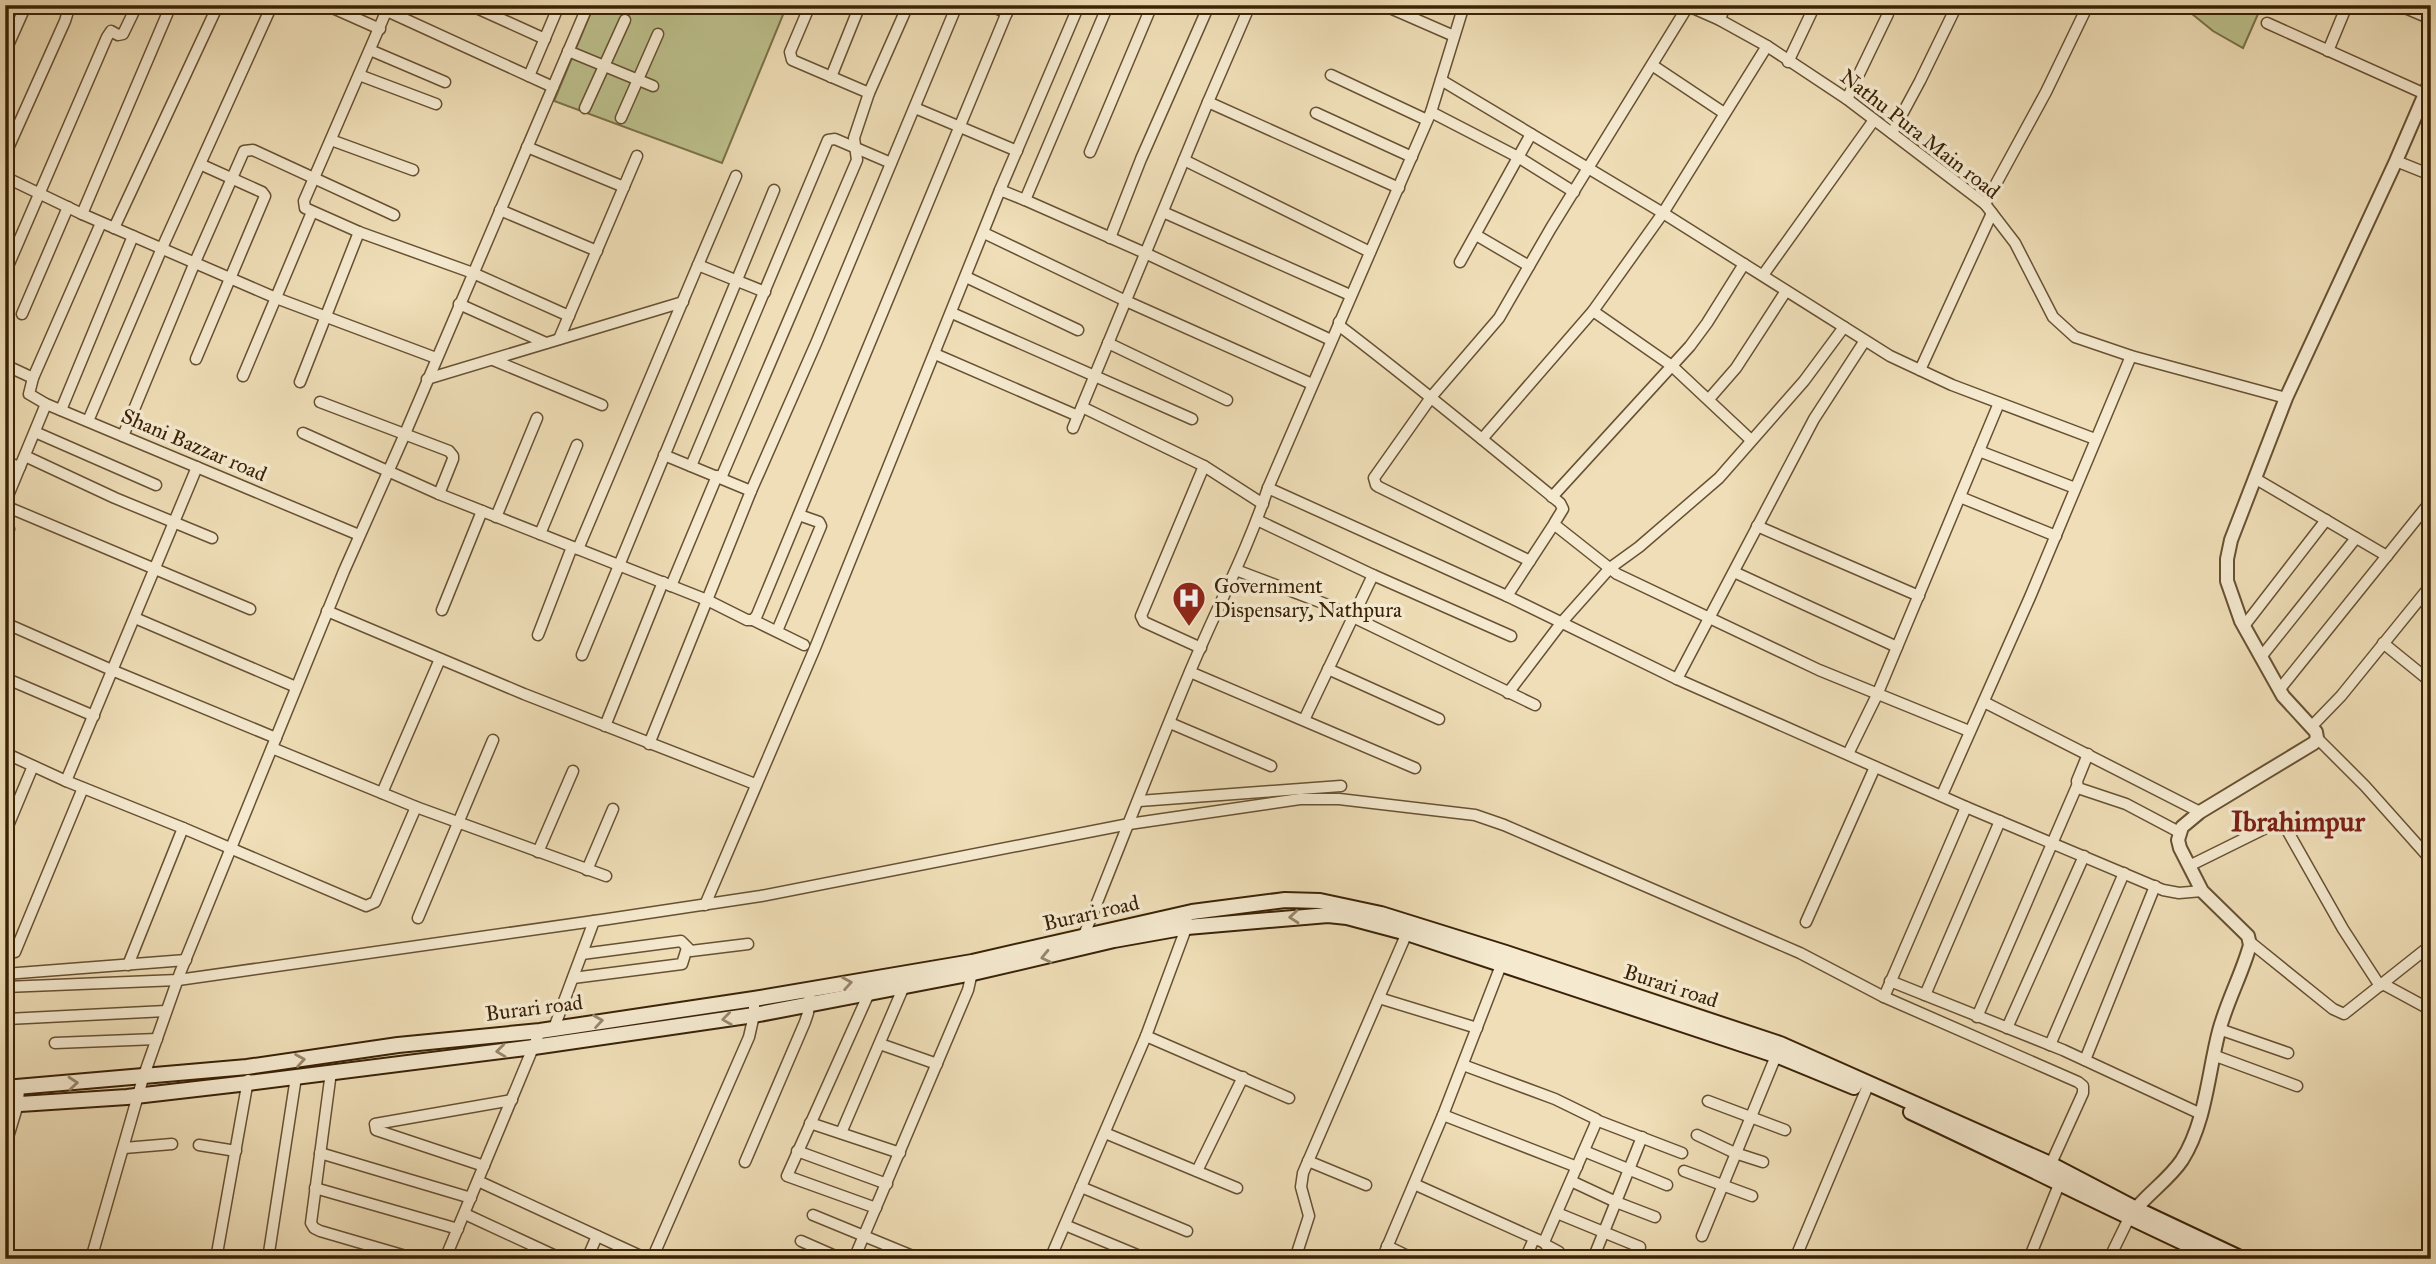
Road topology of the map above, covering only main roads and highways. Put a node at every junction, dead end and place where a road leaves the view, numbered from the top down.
1 (1409, 928) junction
2 (1085, 941) junction
3 (973, 967) junction
4 (810, 996) junction
5 (12, 1087) edge
6 (12, 1105) edge
7 (2048, 1169) junction
8 (2133, 1214) junction
9 (2219, 1259) edge
10 (2242, 1259) edge

1 -> 2 main road, Burari road
1 - 2 main road, Burari road
1 - 7 main road, Burari road
2 - 3 main road, Burari road
4 -> 3 main road, Burari road
3 - 4 main road, Burari road
5 -> 4 main road, Burari road
4 -> 6 main road, Burari road
7 - 8 main road, Burari road
7 - 8 main road, Burari road
8 - 9 main road
8 - 10 main road

